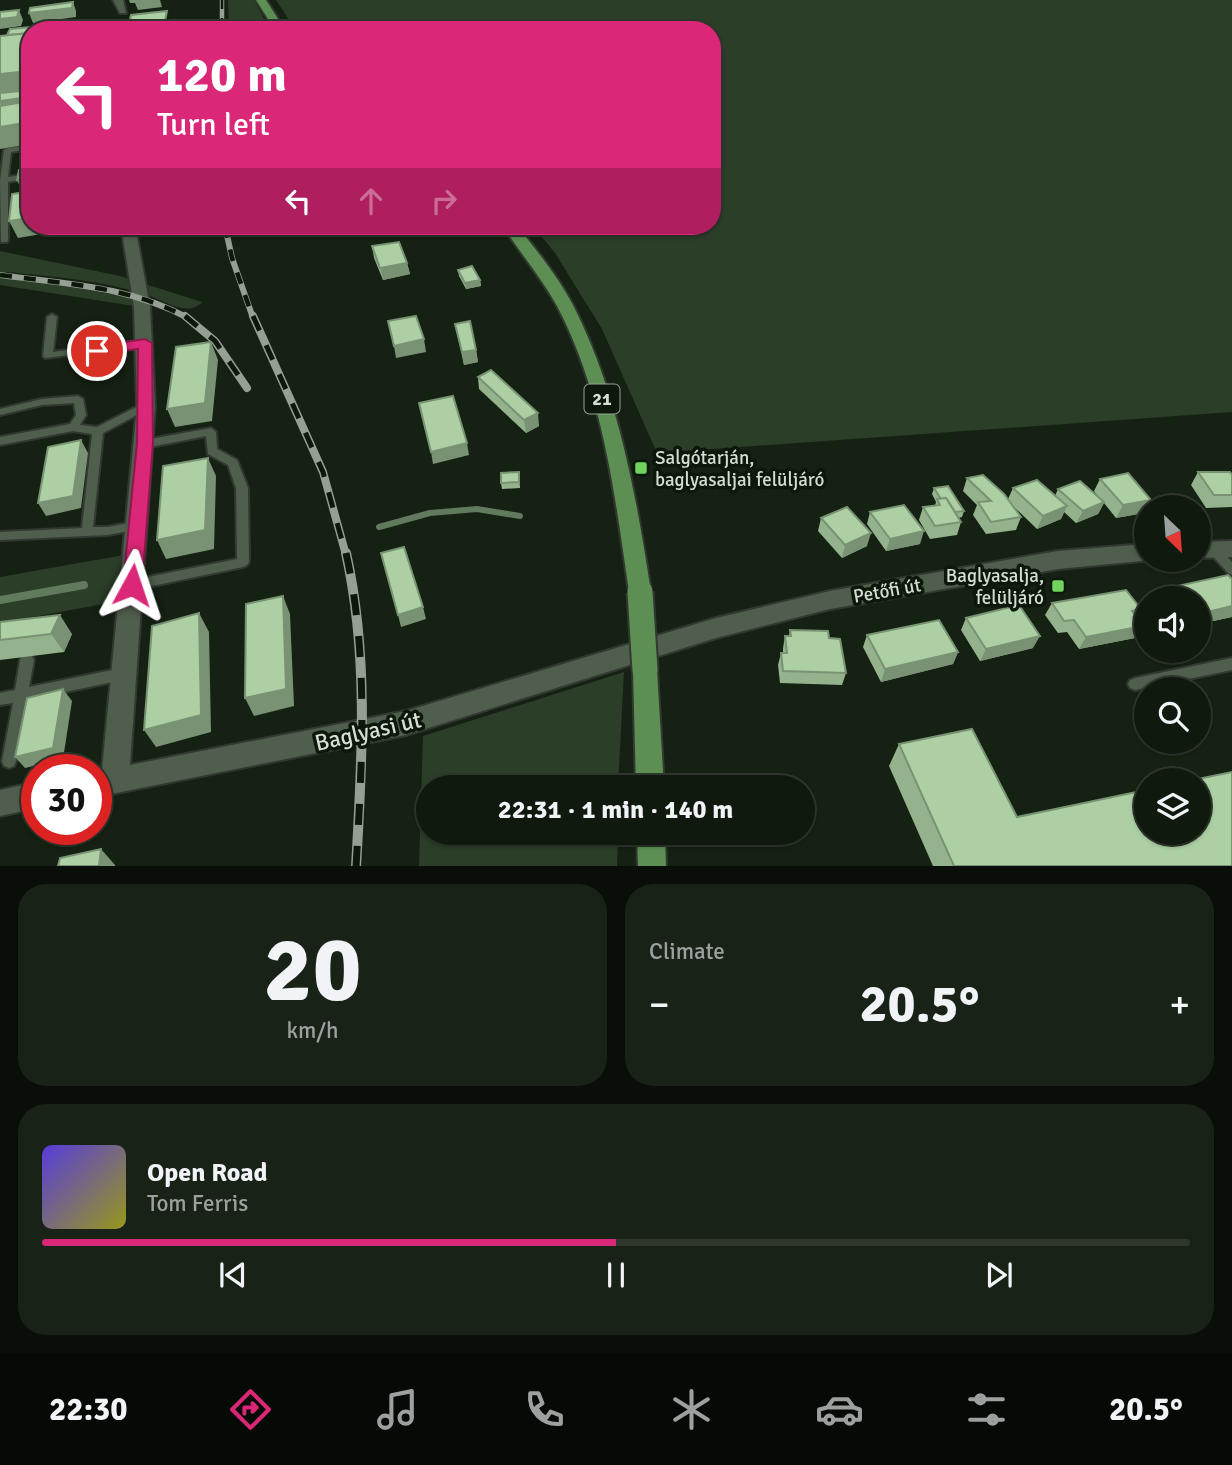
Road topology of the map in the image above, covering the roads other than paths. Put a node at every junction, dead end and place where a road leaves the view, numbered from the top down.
1 (118, 0) edge
2 (261, 0) edge
3 (123, 11) dead end
4 (274, 21) edge
5 (4, 151) edge
6 (21, 177) edge
7 (4, 180) junction
8 (130, 235) edge
9 (516, 235) edge
10 (4, 240) dead end
11 (52, 317) dead end
12 (145, 343) junction
13 (146, 406) junction
14 (0, 412) edge
15 (73, 427) junction
16 (98, 431) junction
17 (0, 441) edge
18 (145, 443) junction
19 (138, 525) junction
20 (87, 532) junction
21 (0, 537) edge
22 (1215, 549) edge
23 (1134, 554) edge
24 (1232, 570) edge
25 (132, 585) junction
26 (27, 660) dead end
27 (639, 661) junction
28 (1232, 664) edge
29 (125, 673) junction
30 (1169, 677) edge
31 (21, 695) junction
32 (0, 699) edge
33 (111, 754) edge
34 (9, 761) dead end
35 (649, 775) edge
36 (112, 781) edge
37 (21, 798) edge
38 (0, 803) edge
39 (651, 845) edge
40 (652, 866) edge

1 - 3 street
2 - 4 main road
5 - 7 lane
6 - 7 lane
7 - 10 lane
8 - 12 street
9 - 27 main road, 21, bridge
11 - 12 lane
12 - 13 street
13 - 16 lane
13 - 18 street
14 - 15 lane
15 - 16 lane
15 - 17 lane
16 - 20 lane
18 - 19 street
18 - 25 lane
19 - 20 lane
19 - 25 street
20 - 21 lane
22 - 24 lane
23 - 27 street, Petőfi út
25 - 29 street
26 - 31 lane
27 - 35 main road, 21
27 - 36 street, Baglyasi út
28 - 30 lane
29 - 31 lane
29 - 33 street
31 - 32 lane
31 - 34 lane
37 - 38 street
39 - 40 main road

